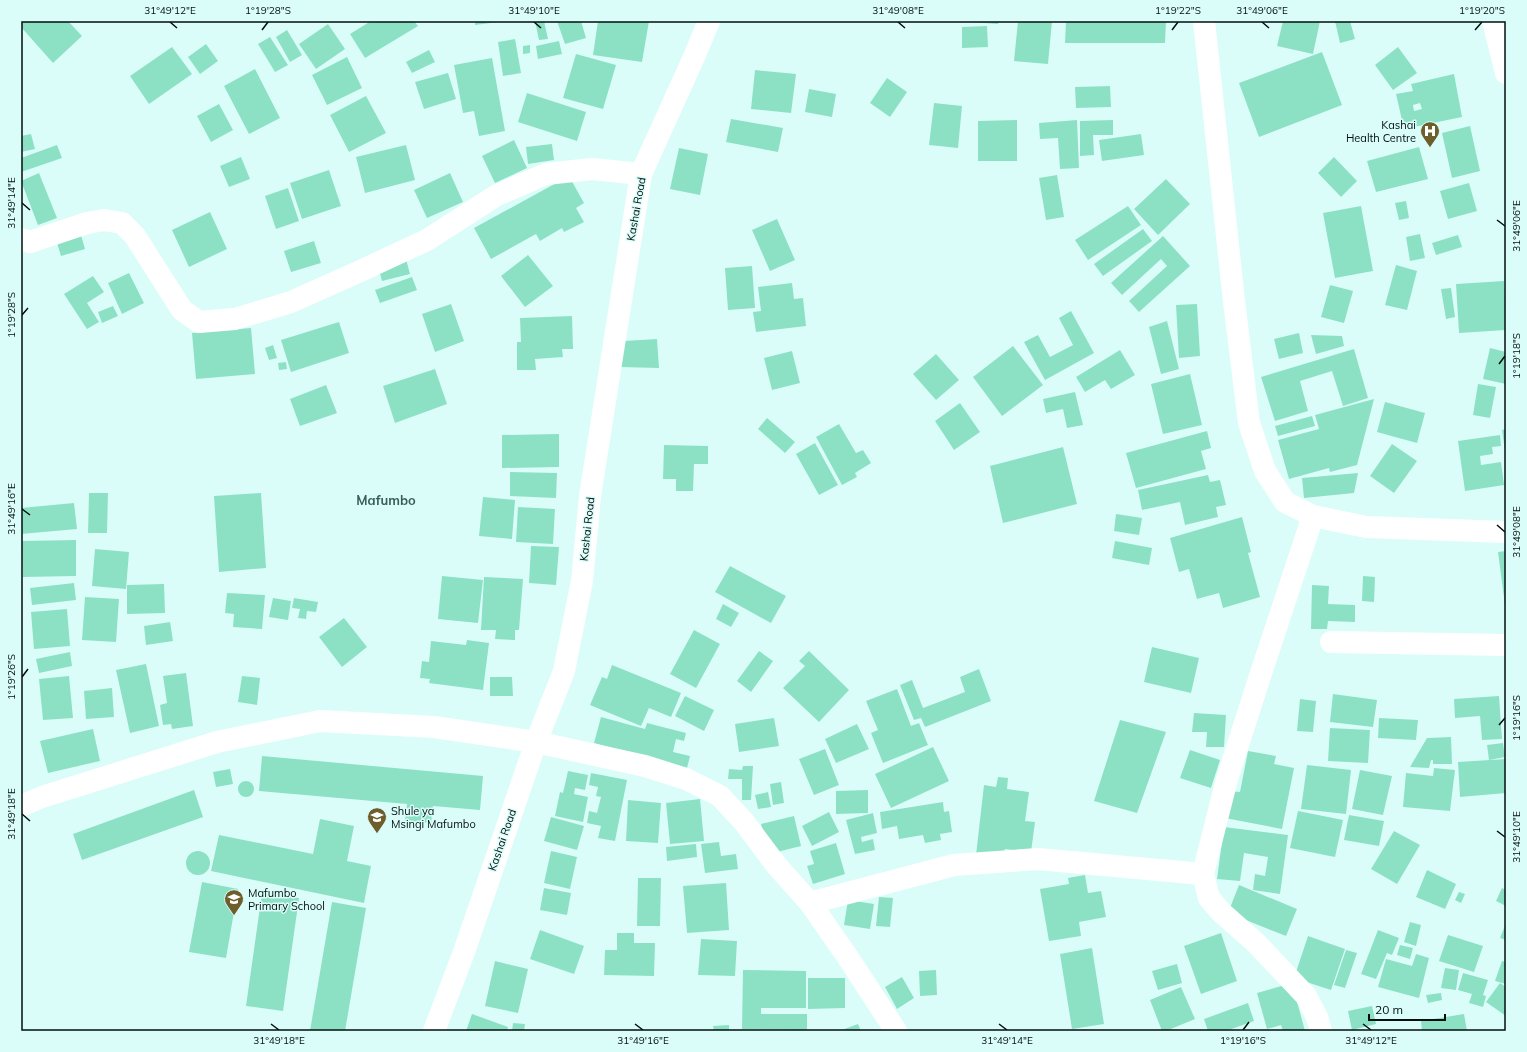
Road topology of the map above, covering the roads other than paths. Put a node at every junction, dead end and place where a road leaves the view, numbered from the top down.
1 (708, 21) edge
2 (1204, 21) edge
3 (1493, 21) edge
4 (1506, 73) edge
5 (641, 174) junction
6 (21, 239) edge
7 (1313, 516) junction
8 (1506, 532) edge
9 (1332, 642) dead end
10 (1506, 645) edge
11 (536, 742) junction
12 (21, 806) edge
13 (1203, 874) junction
14 (810, 903) junction
15 (434, 1031) edge
16 (896, 1031) edge
17 (1321, 1031) edge

1 - 5 street, Kashai Road
2 - 7 street
3 - 4 street
5 - 6 street
5 - 11 street, Kashai Road
7 - 8 street
7 - 13 street
9 - 10 street
11 - 12 street
11 - 14 street
11 - 15 street, Kashai Road
13 - 14 street
13 - 17 street
14 - 16 street

